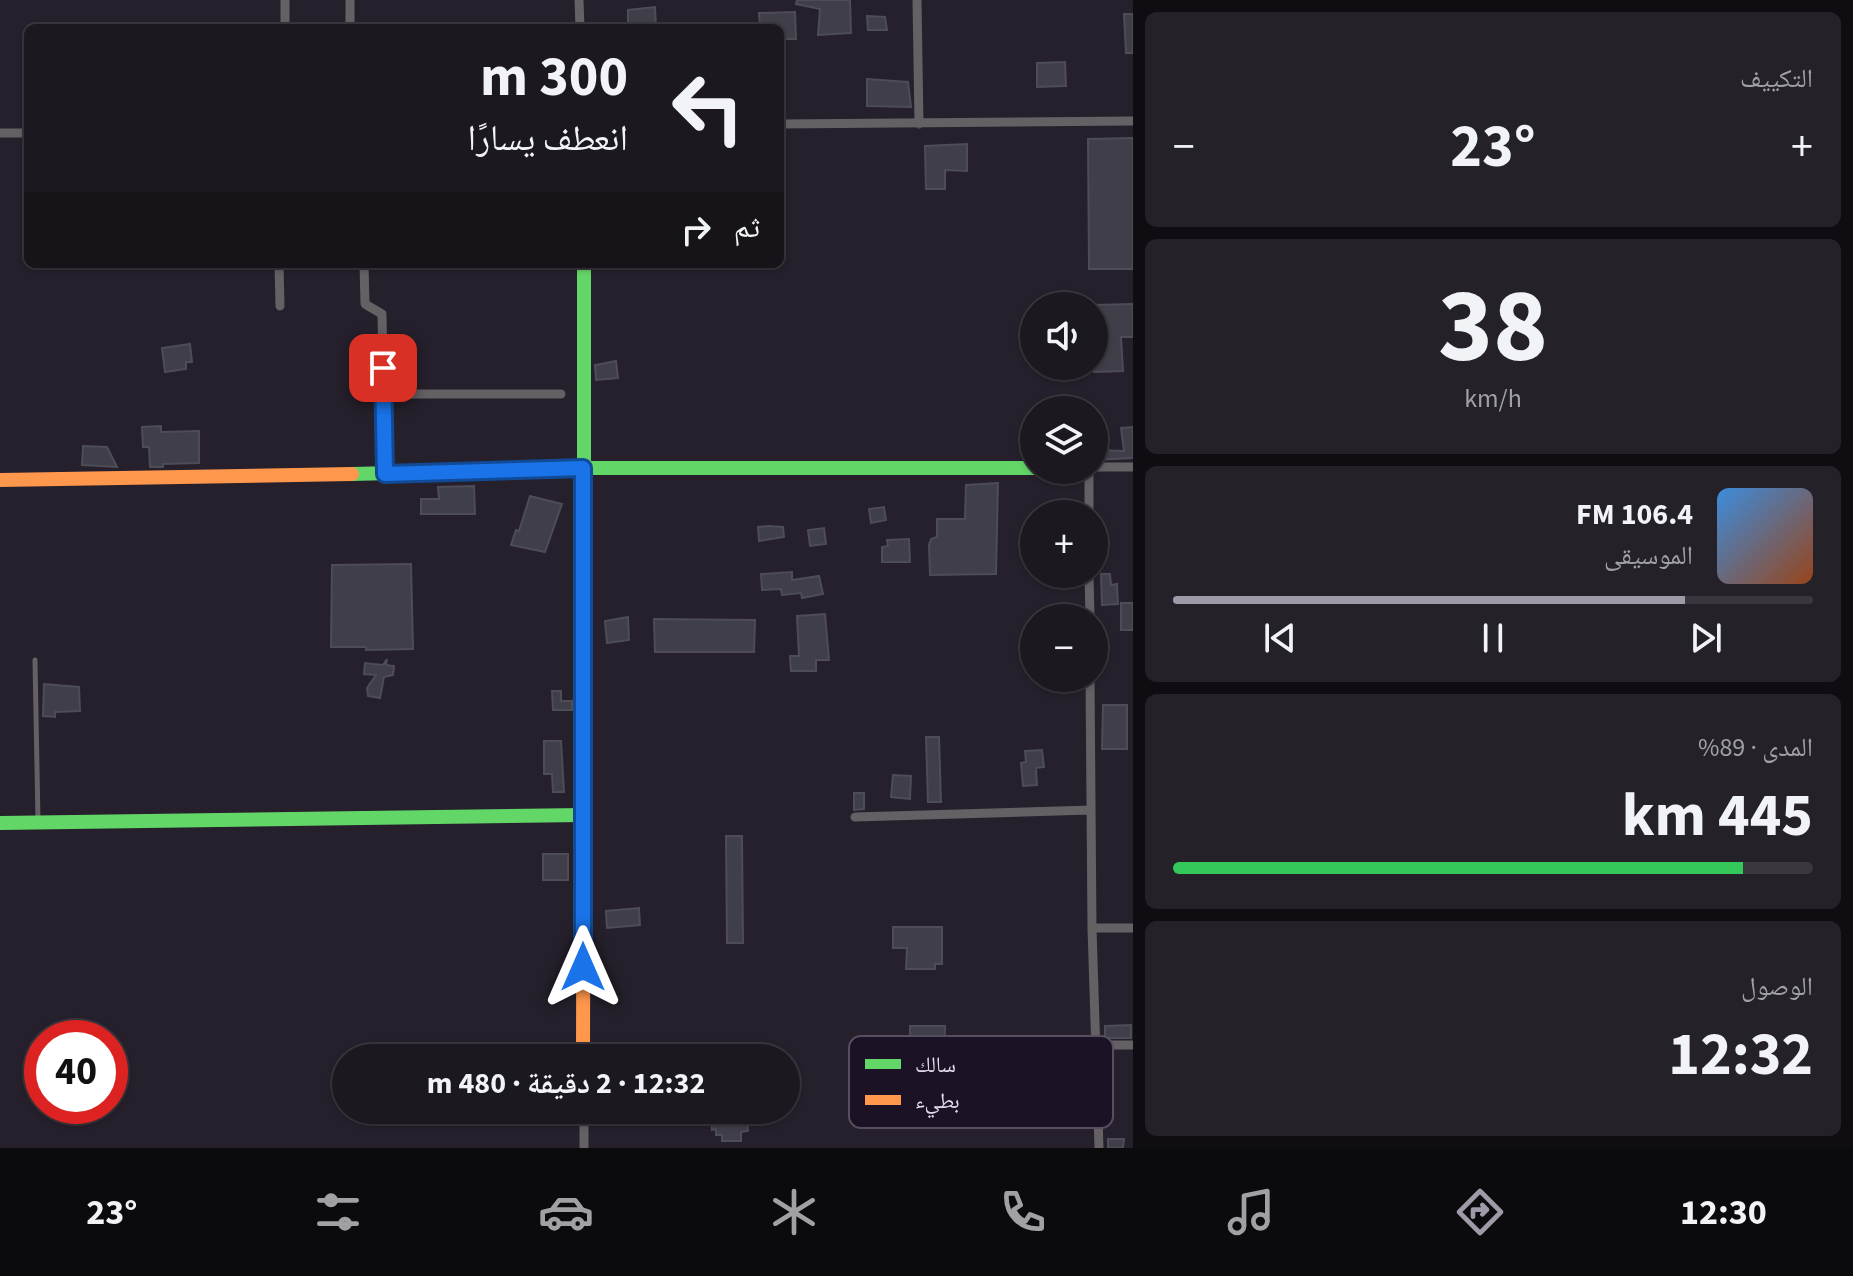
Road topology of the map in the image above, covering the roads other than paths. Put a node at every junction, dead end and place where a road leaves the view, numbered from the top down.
1 (285, 0) edge
2 (350, 0) edge
3 (579, 0) edge
4 (917, 0) edge
5 (285, 24) edge
6 (350, 24) edge
7 (580, 24) edge
8 (1133, 121) edge
9 (784, 124) edge
10 (919, 124) junction
11 (0, 133) edge
12 (24, 133) edge
13 (279, 268) edge
14 (364, 268) edge
15 (584, 268) edge
16 (280, 306) dead end
17 (383, 394) junction
18 (561, 394) dead end
19 (1133, 467) edge
20 (583, 468) junction
21 (1020, 468) edge
22 (1108, 468) edge
23 (385, 474) junction
24 (0, 480) edge
25 (35, 660) dead end
26 (1090, 692) edge
27 (1091, 810) junction
28 (582, 815) junction
29 (855, 817) dead end
30 (38, 822) junction
31 (0, 823) edge
32 (1092, 928) junction
33 (1133, 928) edge
34 (1096, 1036) edge
35 (583, 1044) edge
36 (584, 1124) edge
37 (1098, 1128) edge
38 (584, 1148) edge
39 (1099, 1148) edge

1 - 5 street
2 - 6 street
3 - 7 street
4 - 10 street
8 - 10 street
9 - 10 street
11 - 12 street
13 - 16 street
14 - 17 street
15 - 20 street
17 - 18 street
17 - 23 street
19 - 22 street
20 - 21 street
20 - 23 street
20 - 28 street
23 - 24 street
25 - 30 lane
26 - 27 street
27 - 29 street
27 - 32 street
28 - 30 street
28 - 35 street
30 - 31 street
32 - 33 street
32 - 34 street
36 - 38 street
37 - 39 street

